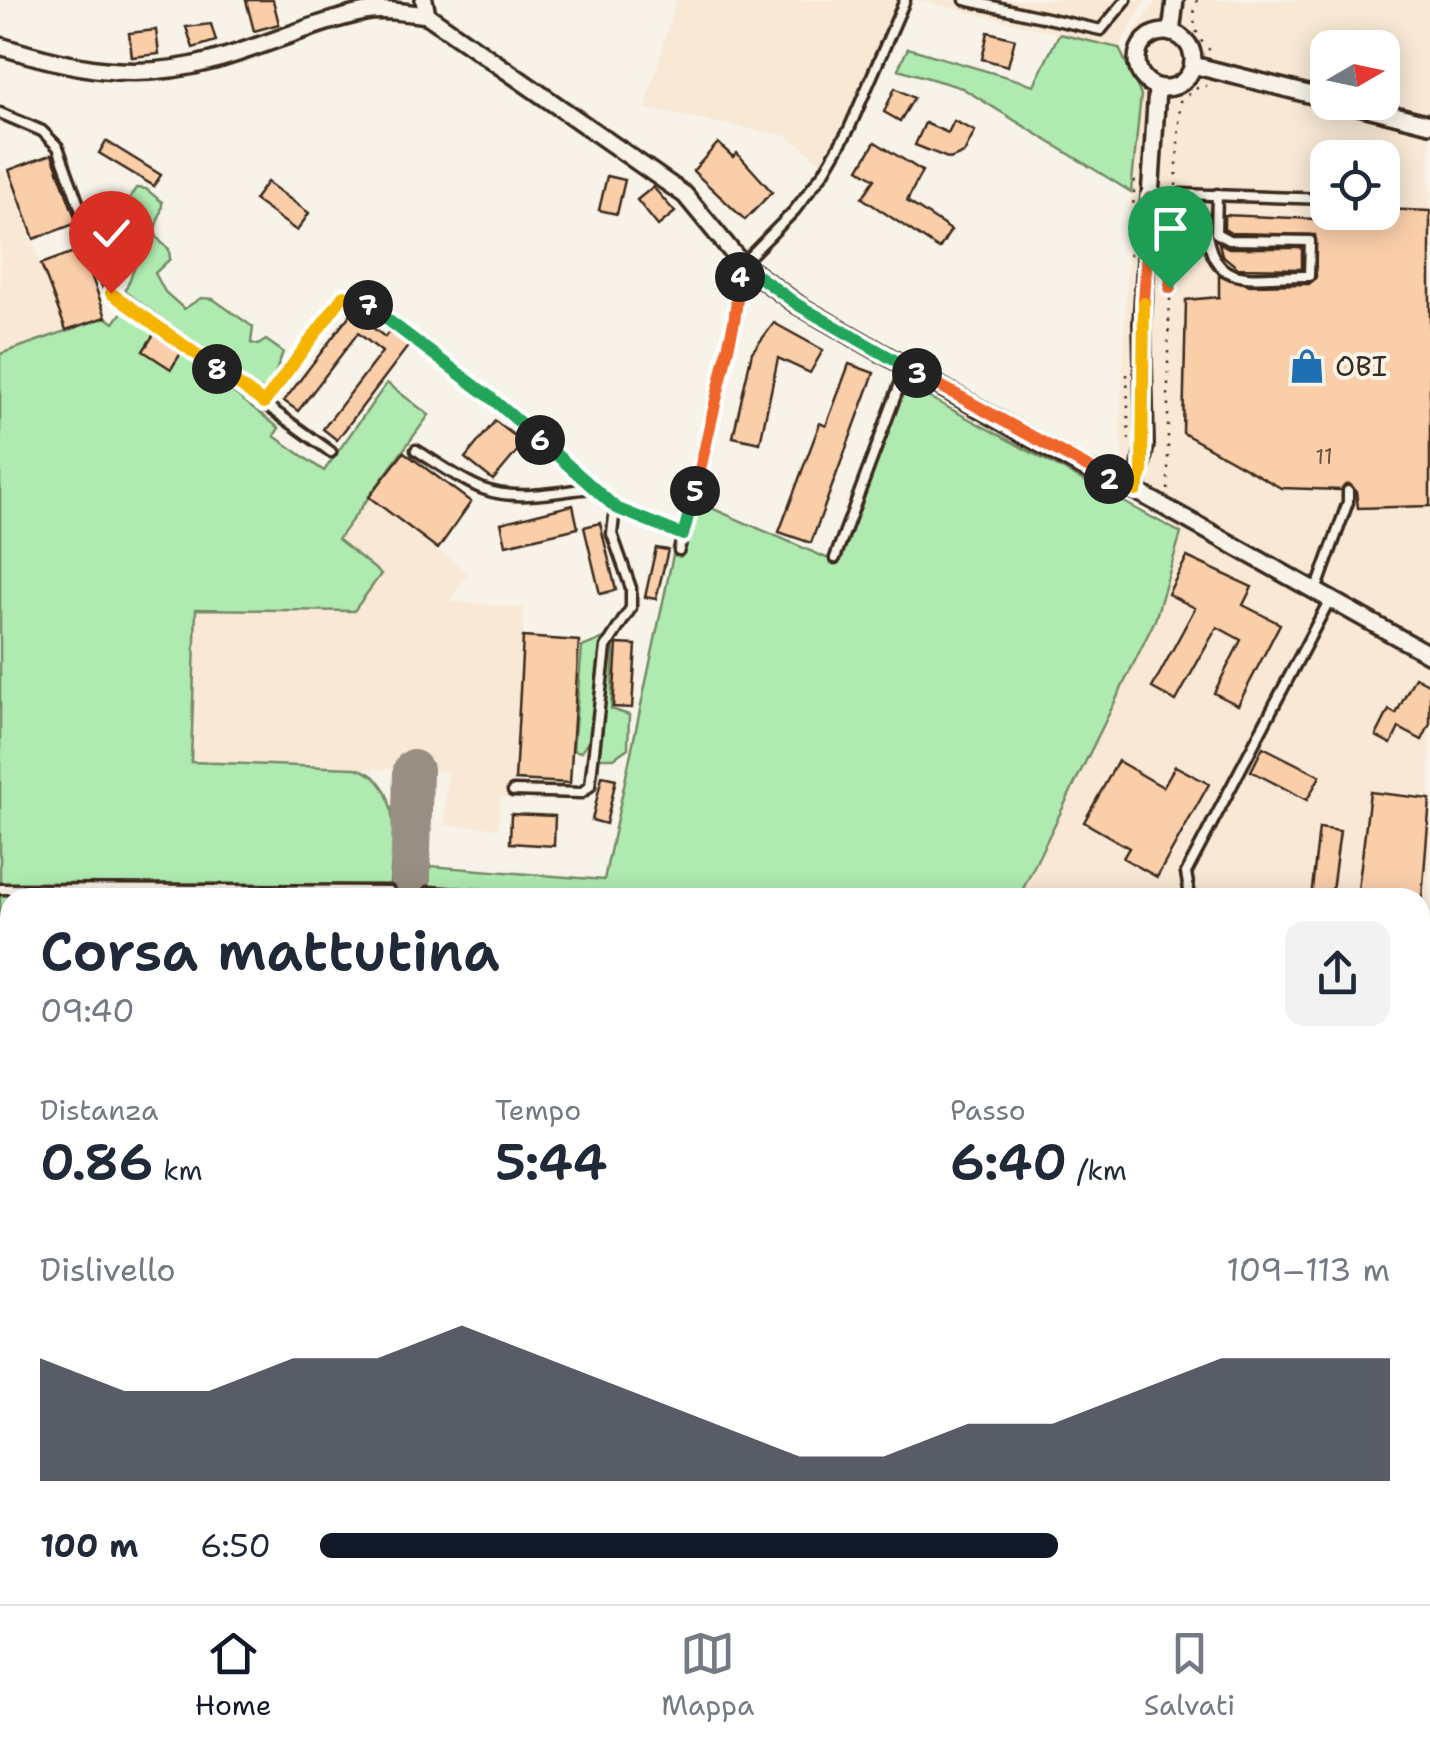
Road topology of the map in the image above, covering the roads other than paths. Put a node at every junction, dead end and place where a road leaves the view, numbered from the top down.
1 (905, 0) edge
2 (965, 0) edge
3 (1126, 0) edge
4 (1175, 0) edge
5 (426, 7) edge
6 (1172, 32) junction
7 (0, 46) edge
8 (1193, 66) junction
9 (1158, 88) junction
10 (1310, 95) edge
11 (0, 113) edge
12 (1400, 116) edge
13 (1430, 124) edge
14 (1216, 194) junction
15 (1150, 198) junction
16 (1310, 198) edge
17 (1175, 200) junction
18 (742, 264) junction
19 (906, 368) junction
20 (264, 403) junction
21 (416, 450) dead end
22 (331, 452) dead end
23 (592, 488) junction
24 (1136, 491) junction
25 (1348, 491) dead end
26 (616, 508) junction
27 (683, 535) junction
28 (679, 550) dead end
29 (835, 558) dead end
30 (1322, 595) junction
31 (1430, 654) edge
32 (513, 791) dead end
33 (1189, 888) edge

1 - 18 lane
2 - 3 lane
4 - 6 street
5 - 7 street
5 - 18 street
6 - 8 street
6 - 9 street
8 - 9 street
8 - 10 street
9 - 15 street
11 - 20 lane
12 - 13 street
14 - 16 lane
14 - 17 lane
14 - 17 lane
15 - 17 lane
15 - 24 street
18 - 19 street
18 - 27 lane
19 - 24 street
19 - 29 lane
20 - 22 lane
20 - 23 lane
21 - 23 lane
23 - 26 lane
24 - 30 street
25 - 30 lane
26 - 27 lane
26 - 32 lane
27 - 28 lane
30 - 31 street
30 - 33 lane

